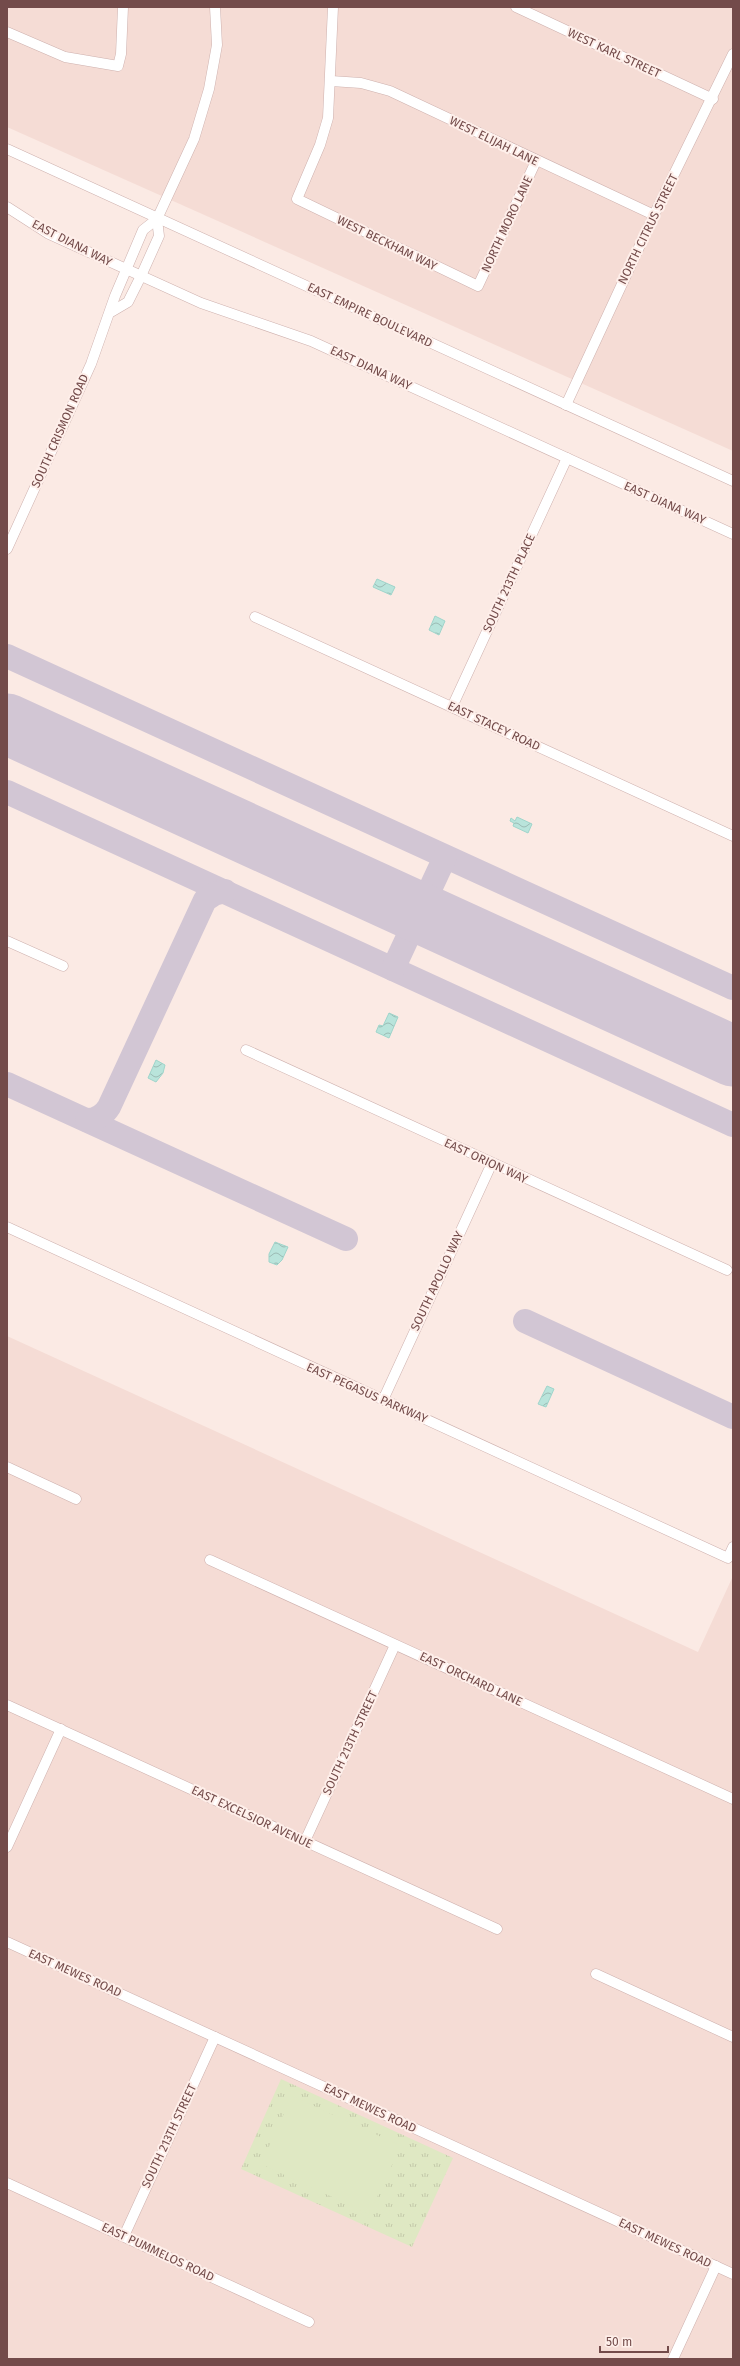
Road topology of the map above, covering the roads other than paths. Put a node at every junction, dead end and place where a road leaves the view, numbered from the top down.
1 (123, 7) edge
2 (215, 7) edge
3 (333, 7) edge
4 (516, 7) edge
5 (7, 32) edge
6 (733, 54) edge
7 (331, 81) junction
8 (713, 99) junction
9 (7, 149) edge
10 (536, 161) junction
11 (7, 207) edge
12 (654, 215) junction
13 (157, 219) junction
14 (127, 270) junction
15 (141, 276) junction
16 (478, 286) joint
17 (110, 312) junction
18 (566, 405) junction
19 (567, 458) junction
20 (733, 481) edge
21 (733, 534) edge
22 (7, 549) edge
23 (255, 617) dead end
24 (452, 707) junction
25 (733, 836) edge
26 (7, 941) edge
27 (63, 966) dead end
28 (246, 1050) dead end
29 (492, 1163) junction
30 (7, 1227) edge
31 (727, 1270) dead end
32 (383, 1400) junction
33 (7, 1467) edge
34 (76, 1499) dead end
35 (733, 1547) edge
36 (210, 1560) dead end
37 (395, 1645) junction
38 (7, 1705) edge
39 (61, 1729) junction
40 (733, 1799) edge
41 (305, 1841) junction
42 (7, 1847) edge
43 (497, 1929) dead end
44 (7, 1942) edge
45 (596, 1974) dead end
46 (215, 2037) junction
47 (733, 2037) edge
48 (7, 2183) edge
49 (124, 2236) junction
50 (716, 2266) junction
51 (733, 2274) edge
52 (309, 2322) dead end
53 (674, 2359) edge

1 - 5 street
2 - 13 street
3 - 7 street
4 - 8 street, WEST KARL STREET
6 - 8 street, NORTH CITRUS STREET
7 - 10 street, WEST ELIJAH LANE
7 - 16 street, WEST BECKHAM WAY
8 - 12 street, NORTH CITRUS STREET
9 - 13 street, EAST EMPIRE BOULEVARD
10 - 12 street, WEST ELIJAH LANE
10 - 16 street, NORTH MORO LANE
11 - 14 street, EAST DIANA WAY
12 - 18 street, NORTH CITRUS STREET
13 - 14 street, SOUTH CRISMON ROAD
13 - 15 street
13 - 18 street, EAST EMPIRE BOULEVARD
14 - 15 street, EAST DIANA WAY
14 - 17 street, SOUTH CRISMON ROAD
15 - 17 street
15 - 19 street, EAST DIANA WAY
17 - 22 street, SOUTH CRISMON ROAD
18 - 20 street, EAST EMPIRE BOULEVARD
19 - 21 street, EAST DIANA WAY
19 - 24 street, SOUTH 213TH PLACE
23 - 24 street, EAST STACEY ROAD
24 - 25 street, EAST STACEY ROAD
26 - 27 street
28 - 29 street, EAST ORION WAY
29 - 31 street, EAST ORION WAY
29 - 32 street, SOUTH APOLLO WAY
30 - 32 street, EAST PEGASUS PARKWAY
32 - 35 street, EAST PEGASUS PARKWAY
33 - 34 street
36 - 37 street, EAST ORCHARD LANE
37 - 40 street, EAST ORCHARD LANE
37 - 41 street, SOUTH 213TH STREET
38 - 39 street, EAST EXCELSIOR AVENUE
39 - 41 street, EAST EXCELSIOR AVENUE
39 - 42 street
41 - 43 street, EAST EXCELSIOR AVENUE
44 - 46 street, EAST MEWES ROAD
45 - 47 street
46 - 49 street, SOUTH 213TH STREET
46 - 50 street, EAST MEWES ROAD
48 - 49 street, EAST PUMMELOS ROAD
49 - 52 street, EAST PUMMELOS ROAD
50 - 51 street, EAST MEWES ROAD
50 - 53 street

